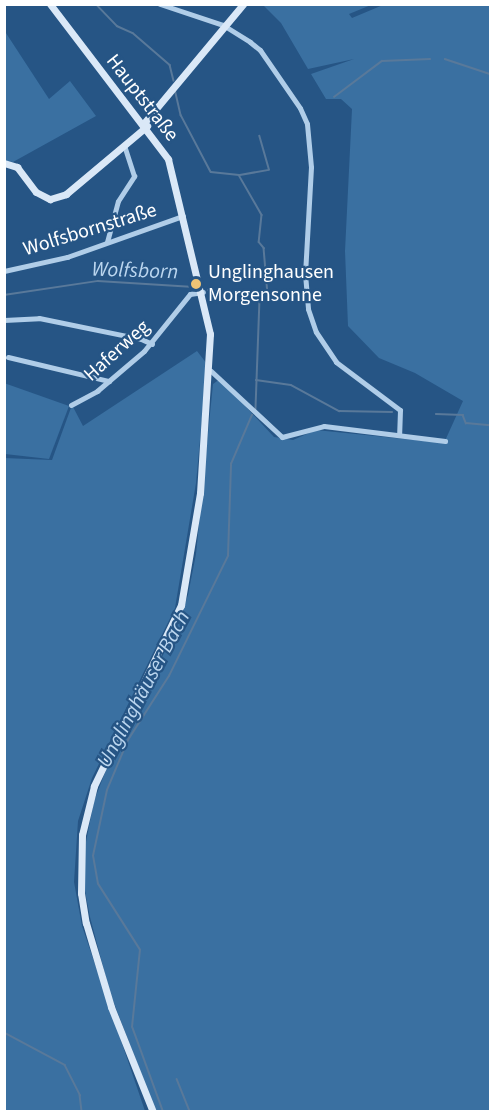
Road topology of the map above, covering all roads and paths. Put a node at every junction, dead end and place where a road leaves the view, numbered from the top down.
1 (50, 4) edge
2 (243, 4) edge
3 (165, 5) edge
4 (223, 25) junction
5 (145, 125) junction
6 (124, 146) junction
7 (4, 163) edge
8 (185, 216) junction
9 (107, 242) junction
10 (4, 271) edge
11 (203, 292) junction
12 (4, 320) edge
13 (152, 344) junction
14 (8, 357) dead end
15 (211, 371) junction
16 (110, 381) junction
17 (71, 405) dead end
18 (399, 433) junction
19 (445, 441) dead end
20 (153, 1112) edge

1 - 5 main road, Hauptstraße
2 - 4 main road
3 - 4 street
4 - 5 main road
4 - 18 street
5 - 6 main road
5 - 8 main road, Hauptstraße
6 - 7 main road
6 - 9 street
8 - 9 street, Wolfsbornstraße
8 - 11 main road, Hauptstraße
9 - 10 street, Wolfsbornstraße
11 - 13 street, Haferweg
11 - 15 main road, Hauptstraße
12 - 13 street
13 - 16 street, Haferweg
14 - 16 street
15 - 18 street
15 - 20 main road, Hauptstraße
16 - 17 street, Haferweg
18 - 19 street

